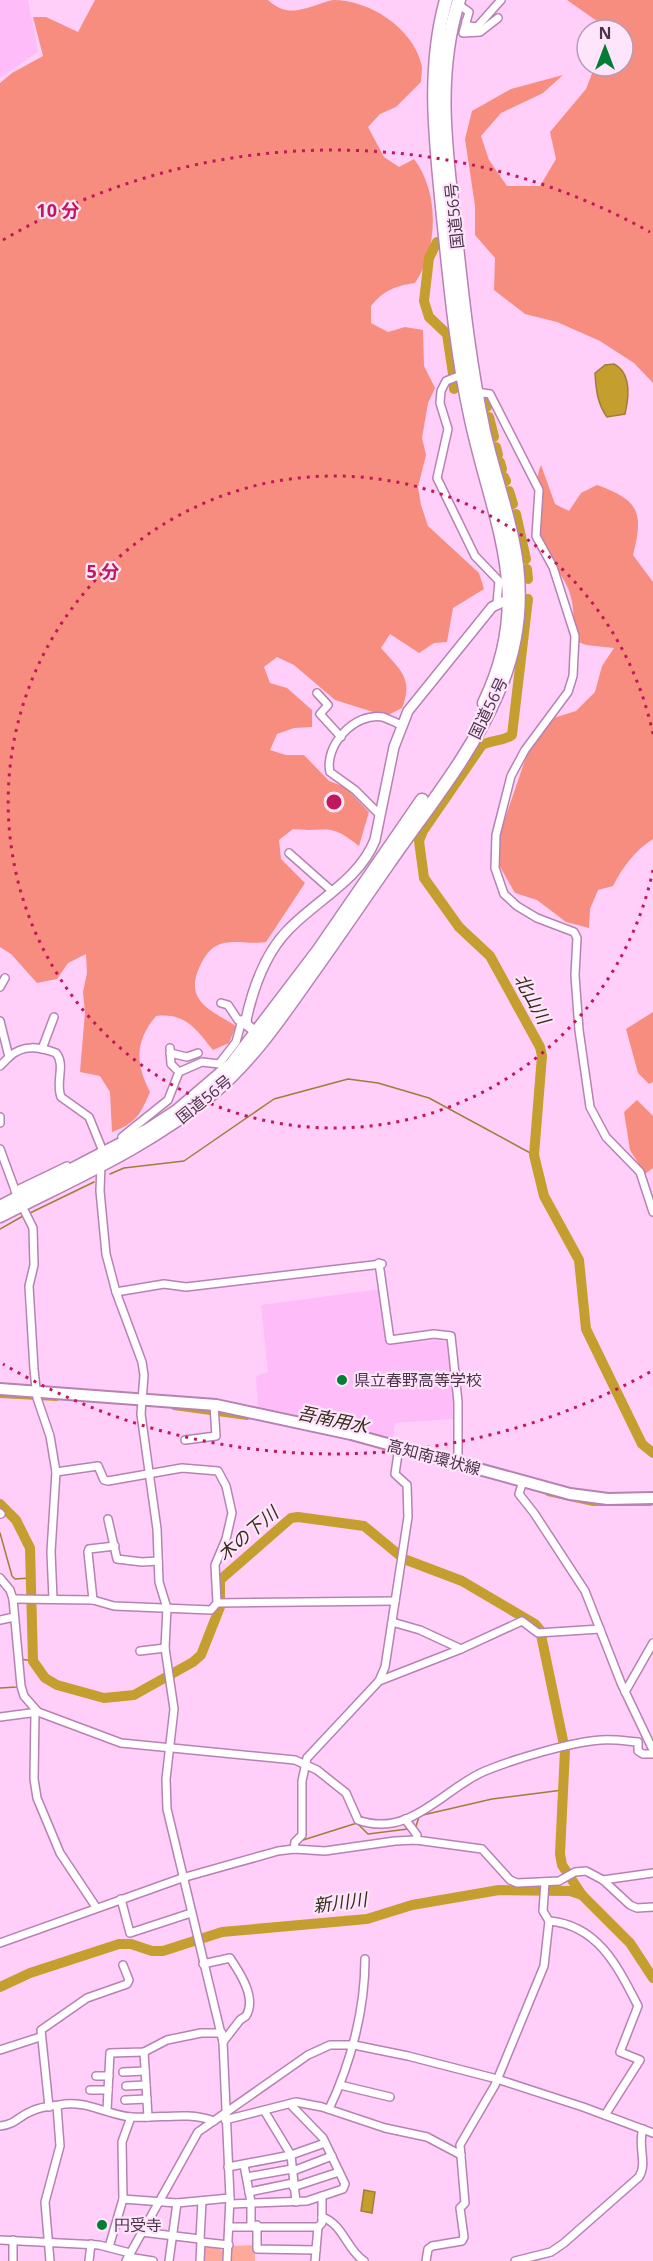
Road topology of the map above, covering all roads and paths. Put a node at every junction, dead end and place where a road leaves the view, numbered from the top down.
1 (501, 0) edge
2 (455, 2) edge
3 (498, 18) dead end
4 (466, 21) junction
5 (467, 374) junction
6 (476, 393) junction
7 (514, 597) junction
8 (497, 603) junction
9 (317, 693) dead end
10 (400, 724) junction
11 (341, 737) junction
12 (380, 815) junction
13 (289, 853) dead end
14 (375, 867) junction
15 (332, 891) junction
16 (5, 978) dead end
17 (0, 987) edge
18 (221, 1003) dead end
19 (54, 1017) dead end
20 (244, 1020) junction
21 (0, 1021) edge
22 (257, 1033) junction
23 (42, 1048) junction
24 (198, 1053) dead end
25 (9, 1057) junction
26 (0, 1065) edge
27 (179, 1072) junction
28 (0, 1117) edge
29 (0, 1123) edge
30 (0, 1149) edge
31 (102, 1156) junction
32 (21, 1205) junction
33 (0, 1207) edge
34 (653, 1212) edge
35 (0, 1216) edge
36 (116, 1292) junction
37 (0, 1389) edge
38 (37, 1395) junction
39 (142, 1402) junction
40 (214, 1405) junction
41 (185, 1440) dead end
42 (398, 1450) junction
43 (458, 1463) junction
44 (56, 1472) junction
45 (149, 1473) junction
46 (522, 1485) junction
47 (653, 1498) edge
48 (108, 1519) dead end
49 (114, 1546) junction
50 (158, 1561) junction
51 (0, 1578) edge
52 (13, 1599) junction
53 (52, 1599) junction
54 (93, 1600) junction
55 (395, 1601) junction
56 (219, 1604) junction
57 (167, 1608) junction
58 (14, 1617) junction
59 (0, 1620) edge
60 (392, 1622) junction
61 (600, 1629) junction
62 (653, 1643) edge
63 (165, 1648) junction
64 (461, 1649) junction
65 (140, 1651) dead end
66 (378, 1681) junction
67 (625, 1692) junction
68 (36, 1713) junction
69 (0, 1717) edge
70 (169, 1748) junction
71 (653, 1752) edge
72 (306, 1764) junction
73 (405, 1819) junction
74 (416, 1840) junction
75 (295, 1846) junction
76 (653, 1873) edge
77 (182, 1878) junction
78 (603, 1880) junction
79 (544, 1884) junction
80 (121, 1899) junction
81 (96, 1907) junction
82 (653, 1907) edge
83 (191, 1913) junction
84 (549, 1921) junction
85 (0, 1943) edge
86 (365, 1959) dead end
87 (203, 1964) junction
88 (123, 1965) dead end
89 (222, 2033) junction
90 (40, 2037) junction
91 (223, 2042) junction
92 (353, 2045) junction
93 (0, 2050) edge
94 (144, 2052) junction
95 (145, 2071) junction
96 (123, 2072) dead end
97 (96, 2076) dead end
98 (109, 2076) junction
99 (497, 2079) junction
100 (146, 2085) junction
101 (340, 2085) junction
102 (126, 2086) dead end
103 (90, 2090) dead end
104 (108, 2090) junction
105 (390, 2097) dead end
106 (147, 2099) junction
107 (125, 2100) dead end
108 (292, 2103) junction
109 (53, 2106) junction
110 (329, 2109) junction
111 (106, 2110) junction
112 (265, 2112) junction
113 (605, 2115) junction
114 (131, 2117) junction
115 (148, 2117) junction
116 (225, 2117) junction
117 (214, 2121) junction
118 (0, 2126) edge
119 (642, 2129) junction
120 (653, 2133) edge
121 (325, 2143) junction
122 (291, 2155) junction
123 (460, 2155) junction
124 (332, 2156) junction
125 (244, 2165) junction
126 (228, 2166) junction
127 (292, 2170) junction
128 (339, 2172) junction
129 (247, 2177) junction
130 (293, 2185) junction
131 (249, 2192) junction
132 (322, 2196) junction
133 (123, 2199) junction
134 (202, 2201) junction
135 (230, 2201) junction
136 (159, 2202) junction
137 (251, 2202) junction
138 (296, 2202) junction
139 (177, 2203) junction
140 (322, 2217) junction
141 (254, 2225) junction
142 (229, 2227) junction
143 (318, 2227) junction
144 (141, 2232) junction
145 (172, 2236) junction
146 (0, 2240) edge
147 (13, 2240) junction
148 (201, 2240) junction
149 (49, 2243) junction
150 (91, 2244) junction
151 (229, 2245) junction
152 (109, 2247) junction
153 (316, 2250) junction
154 (128, 2257) edge
155 (13, 2261) edge
156 (50, 2261) edge
157 (89, 2261) edge
158 (153, 2261) edge
159 (169, 2261) edge
160 (200, 2261) edge
161 (226, 2261) edge
162 (315, 2261) edge
163 (364, 2261) edge
164 (426, 2261) edge
165 (515, 2261) edge

1 - 4 street
2 - 4 street
2 - 5 highway, 国道56号
3 - 4 street
5 - 6 highway, 国道56号
5 - 7 highway, 国道56号
5 - 8 street
6 - 7 highway, 国道56号
6 - 34 street
7 - 8 street
7 - 14 highway, 国道56号
8 - 10 street
9 - 11 street
10 - 11 street
10 - 12 street
11 - 12 street
12 - 14 street
13 - 15 street
14 - 15 street
14 - 22 highway, 国道56号
14 - 31 highway, 国道56号
15 - 20 street
16 - 17 street
18 - 20 street
19 - 23 street
20 - 22 street
20 - 27 street
21 - 25 street
22 - 31 highway, 国道56号
23 - 25 street
23 - 31 street
24 - 27 street
25 - 26 street
27 - 31 street
28 - 29 street
30 - 32 street
31 - 32 highway, 国道56号
31 - 32 street
31 - 36 street
32 - 33 highway, 国道56号
32 - 35 highway, 国道56号
32 - 38 street
36 - 39 street
36 - 43 street
37 - 38 main road, 高知南環状線
38 - 39 main road, 高知南環状線
38 - 44 street
39 - 40 main road, 高知南環状線
39 - 45 street
40 - 41 street
40 - 42 main road, 高知南環状線
42 - 43 main road, 高知南環状線
42 - 55 street
43 - 46 main road, 高知南環状線
44 - 45 street
44 - 53 street
45 - 50 street
45 - 56 street
46 - 47 main road, 高知南環状線
46 - 61 street
48 - 49 street
49 - 50 street
49 - 54 street
50 - 57 street
51 - 52 street
52 - 53 street
52 - 58 street
53 - 54 street
54 - 57 street
55 - 56 street
55 - 60 street
56 - 57 street
57 - 63 street
58 - 59 street
58 - 68 street
60 - 64 street
60 - 66 street
61 - 64 street
61 - 67 street
62 - 67 street
63 - 65 street
63 - 70 street
64 - 66 street
66 - 72 street
67 - 71 street
68 - 69 street
68 - 70 street
68 - 81 street
70 - 72 street
70 - 77 street
71 - 73 street
72 - 73 street
72 - 75 street
73 - 74 street
74 - 75 street
74 - 79 street
75 - 77 street
76 - 78 street
77 - 80 street
77 - 83 street
78 - 79 street
78 - 82 street
79 - 84 street
80 - 81 street
80 - 83 street
81 - 85 street
83 - 87 street
84 - 99 street
84 - 113 street
86 - 92 street
87 - 89 street
87 - 91 street
88 - 90 street
89 - 91 street
89 - 94 street
90 - 93 street
90 - 109 street
91 - 116 street
92 - 99 street
92 - 101 street
92 - 116 street
94 - 95 street
94 - 98 street
95 - 96 street
95 - 100 street
97 - 98 street
98 - 104 street
99 - 113 street
99 - 123 street
100 - 102 street
100 - 106 street
101 - 105 street
101 - 110 street
103 - 104 street
104 - 111 street
106 - 107 street
106 - 115 street
108 - 110 street
108 - 112 street
108 - 121 street
109 - 111 street
109 - 118 street
109 - 149 street
110 - 123 street
111 - 114 street
112 - 116 street
112 - 122 street
113 - 119 street
114 - 115 street
114 - 133 street
115 - 117 street
116 - 117 street
116 - 126 street
117 - 136 street
119 - 120 street
119 - 165 street
121 - 122 street
121 - 124 street
122 - 125 street
122 - 127 street
123 - 164 street
124 - 127 street
124 - 128 street
125 - 126 street
125 - 129 street
126 - 135 street
127 - 129 street
127 - 130 street
128 - 130 street
128 - 132 street
129 - 131 street
130 - 131 street
130 - 138 street
131 - 137 street
132 - 138 street
132 - 140 street
133 - 136 street
133 - 152 street
134 - 135 street
134 - 139 street
134 - 148 street
135 - 137 street
135 - 142 street
136 - 139 street
136 - 144 street
137 - 138 street
137 - 141 street
139 - 145 street
140 - 143 street
140 - 163 street
141 - 142 street
141 - 143 street
141 - 153 street
142 - 151 street
143 - 153 street
144 - 145 street
144 - 154 street
145 - 148 street
145 - 159 street
146 - 147 street
147 - 149 street
147 - 155 street
148 - 151 street
148 - 160 street
149 - 150 street
149 - 156 street
150 - 152 street
150 - 157 street
151 - 161 street
152 - 154 street
153 - 162 street
154 - 158 street

